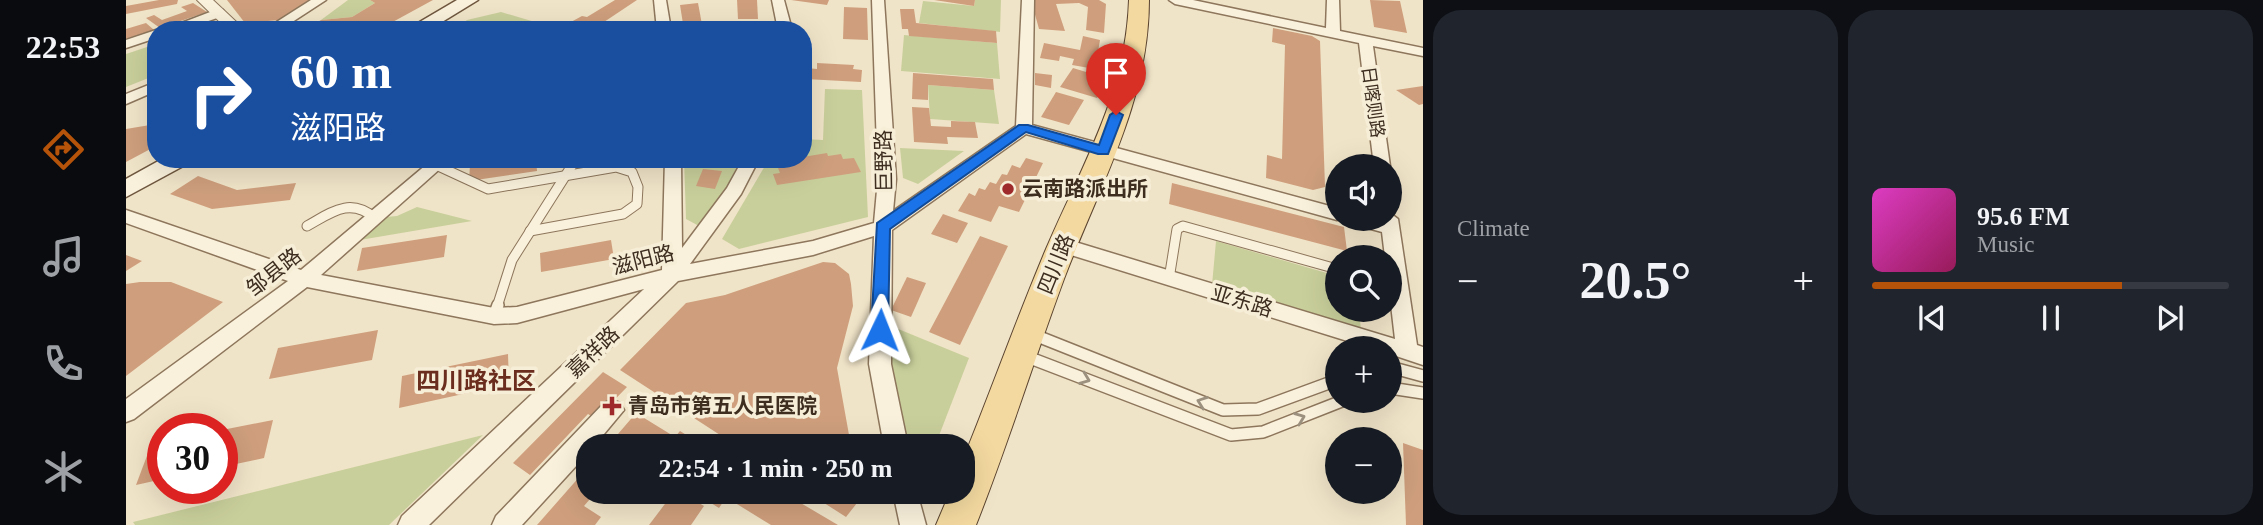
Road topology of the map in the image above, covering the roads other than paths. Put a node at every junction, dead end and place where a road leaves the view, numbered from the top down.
1 (204, 0) edge
2 (320, 0) edge
3 (470, 0) edge
4 (660, 0) edge
5 (778, 0) edge
6 (878, 0) edge
7 (1028, 0) edge
8 (1139, 0) edge
9 (1175, 0) edge
10 (1333, 0) edge
11 (218, 13) junction
12 (195, 21) edge
13 (227, 21) edge
14 (285, 21) edge
15 (432, 21) edge
16 (663, 21) edge
17 (783, 21) edge
18 (1333, 32) junction
19 (147, 37) edge
20 (1365, 38) junction
21 (126, 44) edge
22 (1423, 52) edge
23 (147, 90) edge
24 (126, 99) edge
25 (1024, 128) junction
26 (1103, 151) junction
27 (1380, 154) edge
28 (162, 168) edge
29 (432, 168) edge
30 (448, 168) edge
31 (570, 168) edge
32 (612, 168) edge
33 (620, 168) edge
34 (673, 168) edge
35 (746, 168) edge
36 (565, 177) junction
37 (126, 188) edge
38 (1325, 211) edge
39 (126, 216) edge
40 (374, 218) junction
41 (307, 226) dead end
42 (883, 227) junction
43 (530, 231) junction
44 (1062, 245) junction
45 (1325, 266) edge
46 (672, 275) junction
47 (303, 279) junction
48 (1169, 279) junction
49 (1402, 310) edge
50 (494, 316) junction
51 (1026, 344) junction
52 (1415, 353) edge
53 (1402, 370) edge
54 (1423, 376) edge
55 (1325, 384) edge
56 (1402, 390) edge
57 (1423, 393) edge
58 (1325, 408) edge
59 (612, 410) dead end
60 (126, 412) edge
61 (894, 434) edge
62 (908, 504) edge
63 (412, 524) edge
64 (505, 525) edge
65 (913, 525) edge
66 (956, 525) edge

1 - 11 street
2 - 14 street
3 - 15 main road
4 - 16 street
5 - 17 street
6 - 42 street, 巨野路
7 - 25 street
8 - 26 main road, 四川路
9 - 18 street
10 - 18 street
11 - 12 street
11 - 13 street
18 - 20 street
19 - 21 street
20 - 22 street
20 - 27 street, 日喀则路
23 - 24 street
25 - 26 street
25 - 42 street, 滋阳路
26 - 38 street
26 - 44 main road, 四川路
28 - 37 main road
29 - 40 street, 邹县路
30 - 36 lane
31 - 36 lane
32 - 36 lane
33 - 43 lane
34 - 46 street
35 - 46 street, 嘉祥路
36 - 43 lane
39 - 47 street, 滋阳路
40 - 41 lane
40 - 47 street, 邹县路
42 - 46 street, 滋阳路
42 - 61 street, 巨野路
43 - 50 lane
44 - 48 street, 亚东路
44 - 51 main road, 四川路
45 - 48 lane
46 - 50 street, 滋阳路
46 - 63 street, 嘉祥路
47 - 50 street, 滋阳路
47 - 60 street, 邹县路
48 - 52 street, 亚东路
49 - 52 street
55 -> 51 lane
51 -> 58 lane
51 - 66 main road, 四川路
53 - 54 lane
56 - 57 lane
59 - 64 street
62 - 65 street

